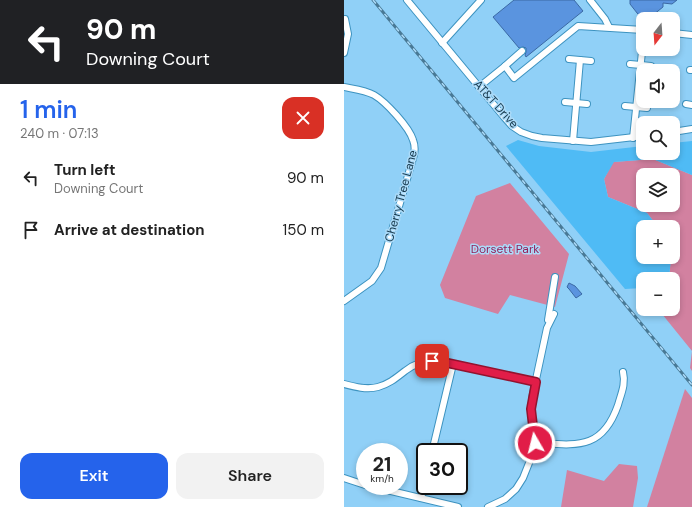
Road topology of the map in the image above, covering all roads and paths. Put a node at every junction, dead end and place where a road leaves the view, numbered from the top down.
1 (407, 0) edge
2 (481, 0) edge
3 (590, 0) edge
4 (346, 19) dead end
5 (609, 27) junction
6 (636, 29) edge
7 (680, 34) edge
8 (692, 35) edge
9 (442, 43) junction
10 (522, 51) dead end
11 (344, 53) edge
12 (570, 59) dead end
13 (580, 60) junction
14 (591, 61) dead end
15 (630, 64) dead end
16 (636, 65) edge
17 (505, 66) junction
18 (344, 87) edge
19 (479, 87) junction
20 (565, 102) dead end
21 (576, 102) junction
22 (587, 104) dead end
23 (625, 106) dead end
24 (636, 107) joint
25 (692, 129) edge
26 (680, 131) edge
27 (636, 137) edge
28 (633, 138) junction
29 (573, 141) junction
30 (555, 277) dead end
31 (344, 301) edge
32 (554, 314) dead end
33 (547, 328) junction
34 (453, 364) junction
35 (623, 372) dead end
36 (536, 382) junction
37 (344, 384) edge
38 (434, 443) edge
39 (535, 443) junction
40 (344, 478) edge
41 (356, 482) edge
42 (408, 495) edge
43 (422, 495) edge
44 (421, 498) junction
45 (458, 507) edge
46 (488, 507) edge

1 - 9 street, AT&T Drive
2 - 9 street
3 - 5 street
4 - 11 street
5 - 6 street
5 - 17 street
7 - 8 street
9 - 19 street, AT&T Drive
10 - 17 street
12 - 13 street
13 - 14 street
13 - 21 street
15 - 16 street
17 - 19 street
18 - 31 street, Cherry Tree Lane
19 - 29 street, AT&T Drive
20 - 21 street
21 - 22 street
21 - 29 street
23 - 24 street
24 - 28 street
25 - 26 street
27 - 28 street, AT&T Drive
28 - 29 street, AT&T Drive
30 - 33 street
32 - 33 street
33 - 36 street
34 - 36 street
34 - 37 street
34 - 38 street
35 - 39 street
36 - 39 street
39 - 46 street
40 - 41 street
42 - 44 street
43 - 44 street
44 - 45 street

